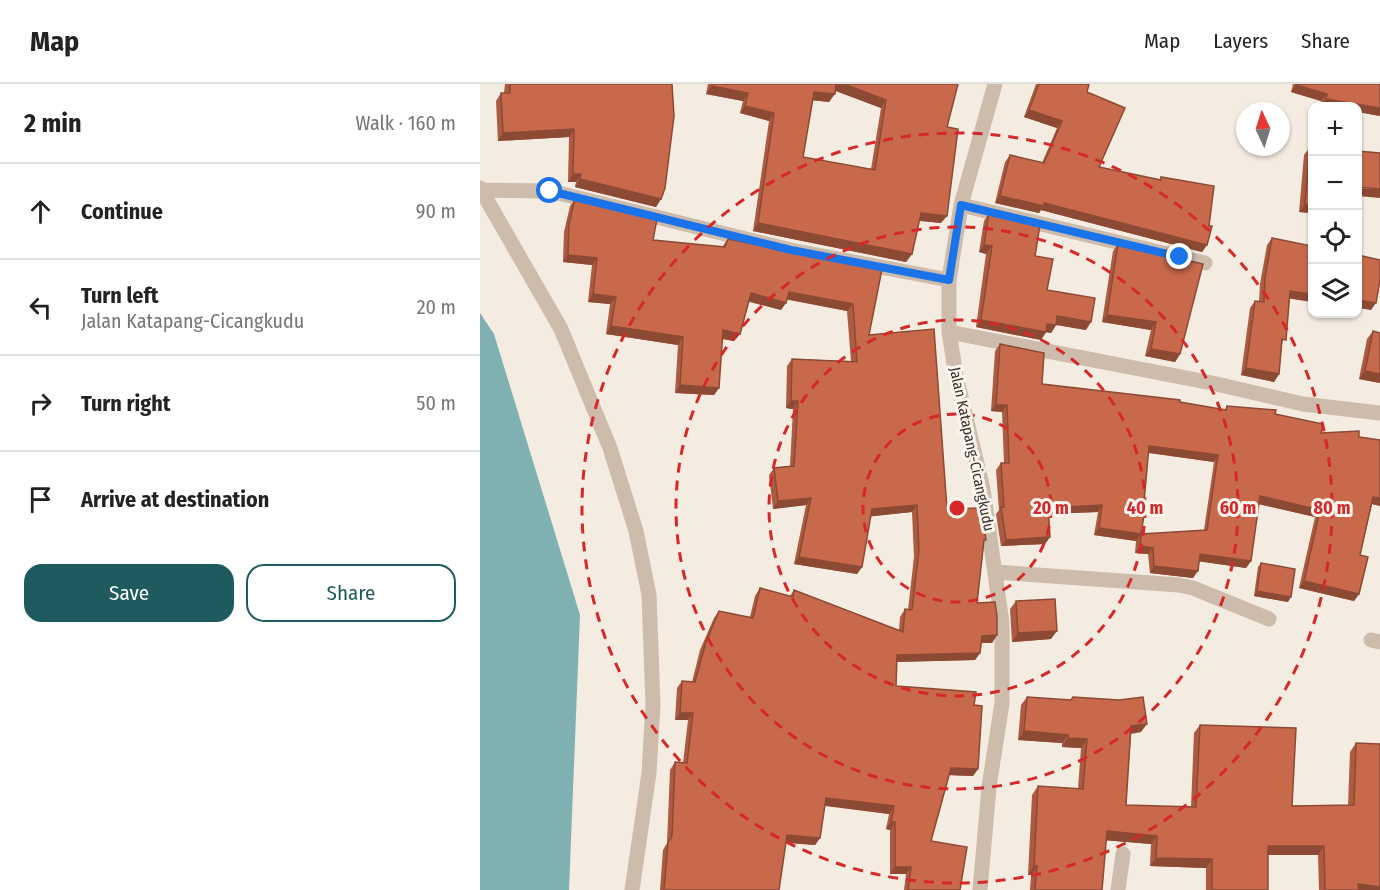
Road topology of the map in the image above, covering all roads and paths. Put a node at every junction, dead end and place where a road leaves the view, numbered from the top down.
1 (996, 84) edge
2 (480, 189) edge
3 (961, 205) junction
4 (1205, 263) edge
5 (949, 280) junction
6 (950, 333) junction
7 (1380, 413) edge
8 (995, 572) junction
9 (1269, 619) dead end
10 (1122, 854) dead end
11 (632, 890) edge
12 (980, 890) edge
13 (1118, 890) edge

1 - 3 street, Jalan Katapang-Cicangkudu
2 - 5 street
2 - 11 street
3 - 4 street
3 - 5 street, Jalan Katapang-Cicangkudu
5 - 6 street, Jalan Katapang-Cicangkudu
6 - 7 street
6 - 8 street, Jalan Katapang-Cicangkudu
8 - 9 street
8 - 12 street, Jalan Katapang-Cicangkudu
10 - 13 street

